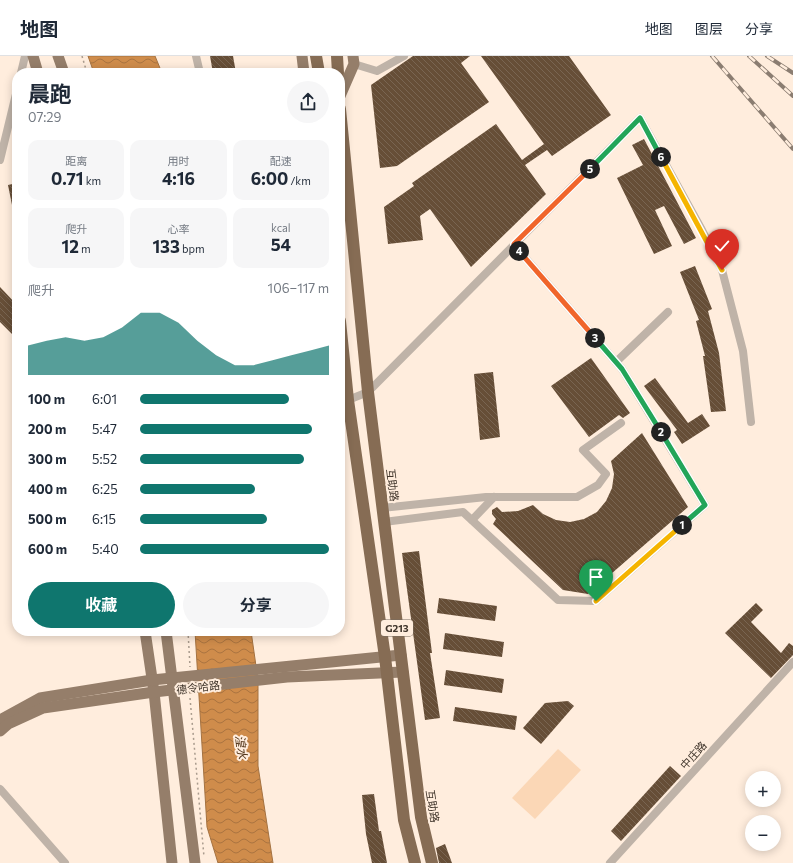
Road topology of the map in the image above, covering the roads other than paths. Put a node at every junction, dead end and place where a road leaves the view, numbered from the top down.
1 (25, 56) edge
2 (33, 56) edge
3 (58, 56) edge
4 (196, 56) edge
5 (302, 56) edge
6 (316, 56) edge
7 (337, 56) edge
8 (404, 56) edge
9 (354, 60) edge
10 (22, 68) edge
11 (37, 68) edge
12 (62, 68) edge
13 (199, 68) edge
14 (303, 68) edge
15 (318, 68) edge
16 (338, 68) edge
17 (345, 83) edge
18 (12, 108) edge
19 (2, 144) edge
20 (0, 160) edge
21 (345, 160) edge
22 (514, 244) junction
23 (668, 312) dead end
24 (616, 362) junction
25 (345, 370) edge
26 (368, 392) junction
27 (348, 400) junction
28 (751, 422) dead end
29 (621, 423) dead end
30 (490, 497) junction
31 (382, 508) junction
32 (472, 520) junction
33 (384, 522) junction
34 (146, 636) edge
35 (167, 636) edge
36 (401, 655) junction
37 (385, 657) junction
38 (793, 662) edge
39 (403, 672) junction
40 (387, 673) junction
41 (173, 678) junction
42 (152, 680) junction
43 (191, 681) junction
44 (174, 690) junction
45 (154, 692) junction
46 (0, 720) edge
47 (0, 731) edge
48 (0, 789) edge
49 (65, 863) edge
50 (172, 863) edge
51 (195, 863) edge
52 (415, 863) edge
53 (432, 863) edge
54 (610, 863) edge

1 - 10 street
2 - 11 main road
3 - 12 main road
4 - 13 street
5 - 14 main road
6 - 15 highway
7 - 16 highway
8 - 9 street
9 - 17 main road
18 - 19 street
19 - 20 street
21 - 26 highway, 互助路 / G213
22 - 24 street
22 - 26 street
22 - 28 street
23 - 24 street
24 - 32 street
25 - 27 highway, G213
26 - 27 street
26 - 31 highway, 互助路 / G213
27 - 37 highway, G213
29 - 30 street
30 - 31 street
30 - 32 street
31 - 33 highway, 互助路 / G213
32 - 33 street
33 - 36 highway, 互助路 / G213
34 - 42 main road
35 - 41 main road
36 - 37 main road, 德令哈路
36 - 39 highway, 互助路 / G213
37 - 40 highway, G213
37 - 43 main road, 德令哈路
38 - 54 street, 中庄路
39 - 40 main road, 德令哈路
39 - 53 highway, 互助路 / G213
40 - 43 main road, 德令哈路
40 - 52 highway, G213
41 - 42 main road, 德令哈路
41 - 43 main road, 德令哈路
41 - 44 main road
42 - 45 main road
42 - 46 main road, 德令哈路
43 - 44 main road, 德令哈路
44 - 45 main road, 德令哈路
44 - 51 main road
45 - 47 main road, 德令哈路
45 - 50 main road
48 - 49 street

